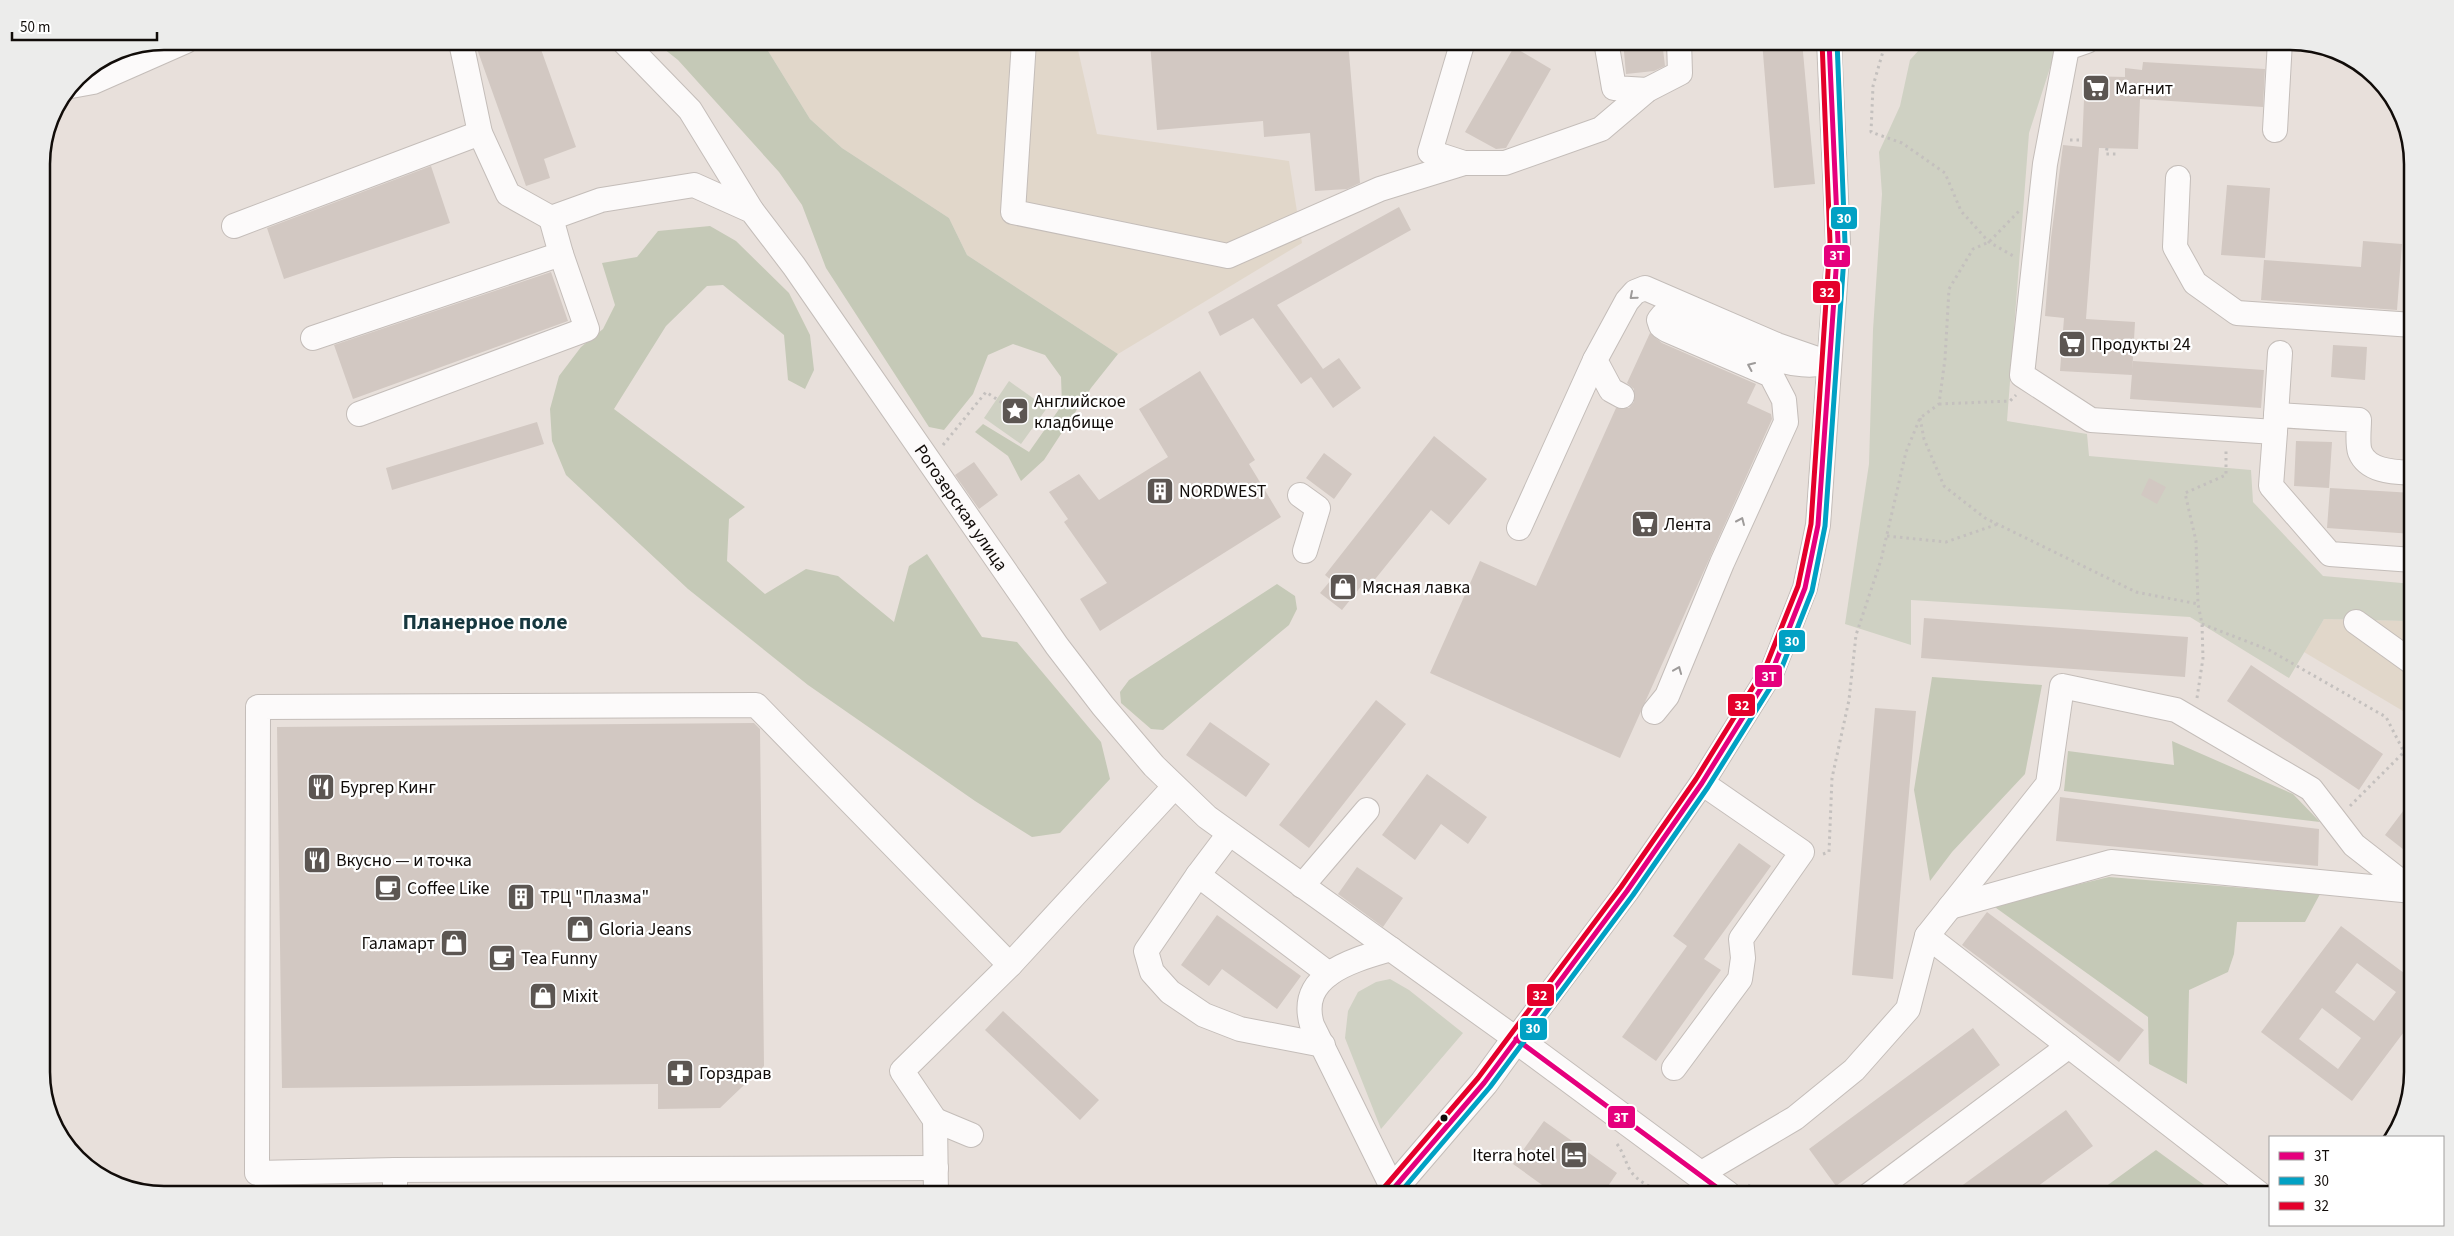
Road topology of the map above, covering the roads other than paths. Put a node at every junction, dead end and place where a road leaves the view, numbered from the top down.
1 (165, 50) edge
2 (463, 50) edge
3 (632, 50) edge
4 (1023, 50) edge
5 (1460, 50) edge
6 (1608, 50) edge
7 (1679, 50) edge
8 (1829, 50) edge
9 (2067, 50) edge
10 (2279, 50) edge
11 (83, 84) edge
12 (1647, 90) junction
13 (2275, 130) dead end
14 (480, 133) junction
15 (1464, 163) junction
16 (2178, 178) dead end
17 (752, 211) junction
18 (551, 218) junction
19 (234, 226) dead end
20 (560, 254) junction
21 (2404, 323) edge
22 (313, 338) dead end
23 (2280, 353) dead end
24 (1594, 360) junction
25 (1818, 361) junction
26 (1622, 396) dead end
27 (359, 414) dead end
28 (2275, 424) junction
29 (2404, 472) edge
30 (1300, 495) dead end
31 (1519, 528) dead end
32 (1305, 551) dead end
33 (2404, 559) edge
34 (2356, 622) dead end
35 (2404, 657) edge
36 (1654, 712) dead end
37 (1702, 783) junction
38 (1174, 787) junction
39 (1367, 810) dead end
40 (1229, 834) junction
41 (1198, 875) junction
42 (2404, 884) edge
43 (1302, 886) junction
44 (2404, 890) edge
45 (1950, 907) junction
46 (1927, 936) junction
47 (1391, 949) junction
48 (1010, 965) junction
49 (1329, 974) junction
50 (1516, 1039) junction
51 (1323, 1045) junction
52 (2069, 1046) junction
53 (1674, 1068) dead end
54 (935, 1120) junction
55 (971, 1135) dead end
56 (936, 1168) junction
57 (395, 1170) junction
58 (1700, 1174) junction
59 (395, 1186) edge
60 (936, 1186) edge
61 (1387, 1186) edge
62 (1395, 1186) edge
63 (1715, 1186) edge
64 (1881, 1186) edge
65 (2249, 1186) edge

1 - 11 street
2 - 14 street
3 - 17 street
4 - 15 street
5 - 15 street
6 - 12 street
7 - 12 street
8 - 25 street
9 - 28 street
10 - 13 street
12 - 15 street
14 - 18 street
14 - 19 street
16 - 21 street
17 - 18 street, Рогозерская улица
17 - 38 street, Рогозерская улица
18 - 20 street
20 - 22 street
20 - 27 street
23 - 28 street
25 -> 24 street
24 - 26 street
24 - 31 street
36 -> 25 street
25 - 37 street
28 - 29 street
28 - 33 street
30 - 32 street
34 - 35 street
37 - 50 street
37 - 53 street
38 - 40 street, Рогозерская улица
38 - 48 street
39 - 43 street
40 - 41 street
40 - 43 street, Рогозерская улица
41 - 49 street
41 - 51 street
42 - 45 street
43 - 47 street, Рогозерская улица
44 - 45 street
45 - 46 street
46 - 52 street
46 - 58 street
47 - 49 street
47 - 50 street, Рогозерская улица
48 - 54 street
48 - 57 street
49 - 51 street
50 - 58 main road
50 - 62 main road
51 - 61 street
52 - 64 street
52 - 65 street
54 - 55 street
54 - 56 street
56 - 57 street
56 - 60 street
57 - 59 street
58 - 63 main road

